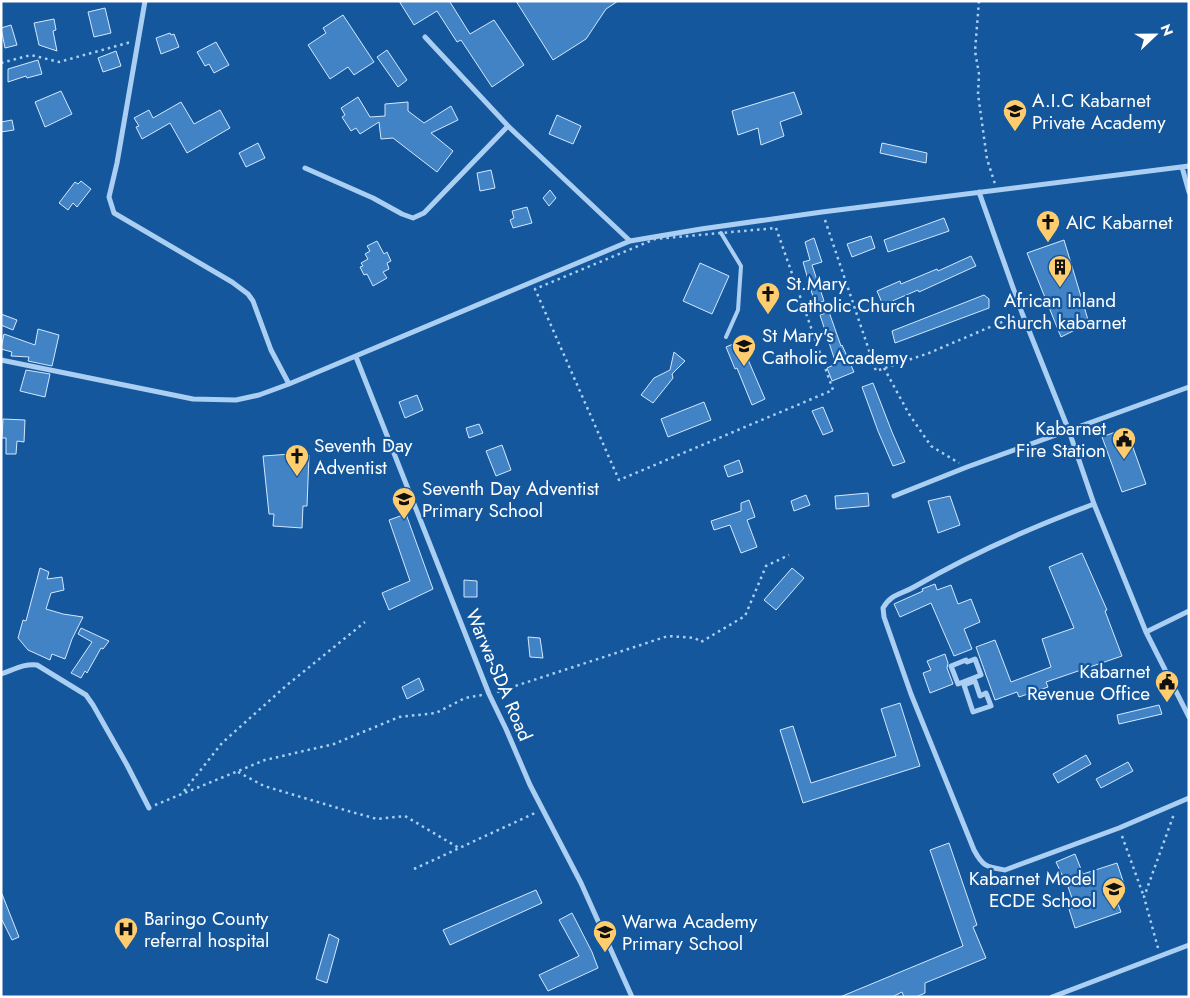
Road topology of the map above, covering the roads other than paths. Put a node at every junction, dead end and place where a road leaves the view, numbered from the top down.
1 (145, 1) edge
2 (425, 37) dead end
3 (508, 126) junction
4 (1182, 166) junction
5 (1189, 166) edge
6 (305, 168) dead end
7 (979, 192) junction
8 (1189, 192) edge
9 (721, 233) road end
10 (630, 241) junction
11 (726, 337) dead end
12 (356, 357) junction
13 (1, 360) edge
14 (289, 384) junction
15 (1189, 387) edge
16 (1069, 431) junction
17 (894, 496) dead end
18 (1094, 504) junction
19 (1189, 611) edge
20 (1146, 632) junction
21 (975, 659) joint
22 (1, 674) edge
23 (975, 681) joint
24 (1189, 717) edge
25 (1189, 798) edge
26 (149, 808) road end
27 (1189, 945) edge
28 (632, 997) edge
29 (1052, 997) edge

1 - 14 street
2 - 3 street
3 - 6 street
3 - 10 street
4 - 5 street
4 - 7 street
4 - 8 street
7 - 10 street
7 - 16 street
9 - 11 lane
10 - 12 street
12 - 14 street
12 - 28 street, Warwa-SDA Road
13 - 14 street
15 - 16 street
16 - 17 street
16 - 18 street
18 - 20 street
18 - 25 street
19 - 20 street
20 - 24 street
21 - 21 street
22 - 26 street
23 - 23 street
27 - 29 street

